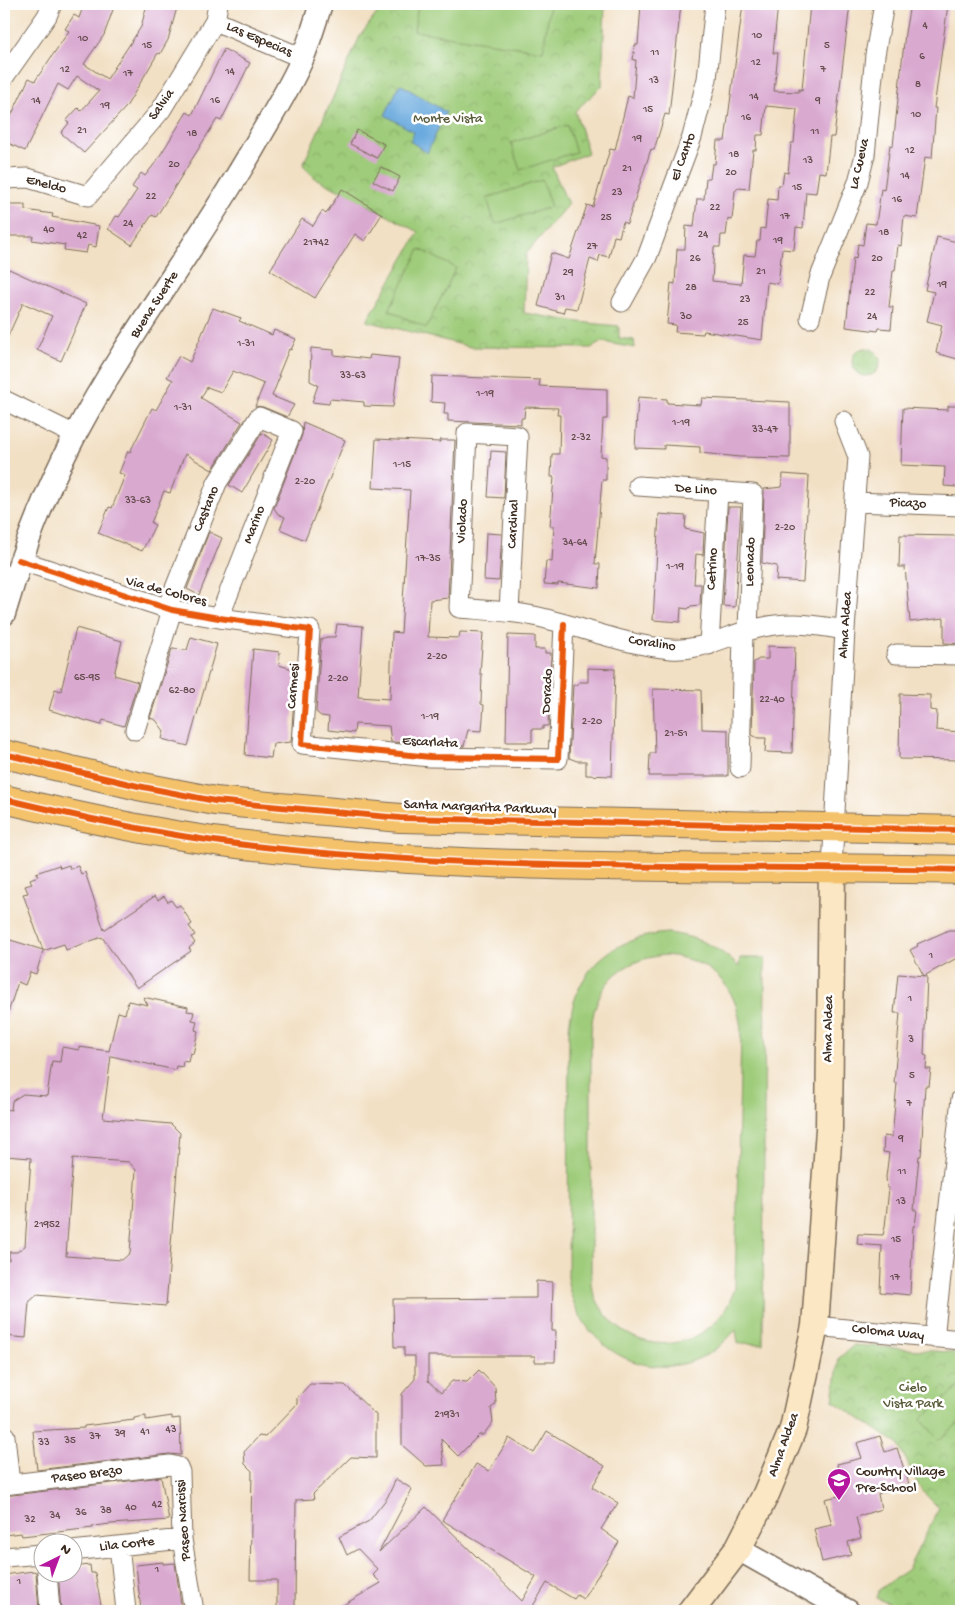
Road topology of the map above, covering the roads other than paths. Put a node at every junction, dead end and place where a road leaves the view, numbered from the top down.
1 (52, 4) edge
2 (321, 4) edge
3 (715, 4) edge
4 (884, 4) edge
5 (217, 12) edge
6 (302, 58) junction
7 (4, 77) edge
8 (4, 179) edge
9 (88, 196) joint
10 (622, 302) dead end
11 (810, 318) dead end
12 (4, 400) edge
13 (844, 421) dead end
14 (292, 431) joint
15 (75, 435) junction
16 (518, 436) joint
17 (638, 486) dead end
18 (718, 492) junction
19 (753, 494) joint
20 (855, 502) junction
21 (961, 506) edge
22 (20, 560) junction
23 (459, 608) joint
24 (169, 609) junction
25 (509, 612) junction
26 (4, 614) edge
27 (219, 618) junction
28 (564, 624) junction
29 (310, 630) joint
30 (845, 630) junction
31 (746, 631) junction
32 (709, 645) junction
33 (896, 654) dead end
34 (961, 655) edge
35 (135, 730) dead end
36 (302, 744) joint
37 (4, 754) edge
38 (558, 759) joint
39 (740, 768) dead end
40 (4, 799) edge
41 (835, 826) junction
42 (961, 830) edge
43 (832, 868) junction
44 (961, 870) edge
45 (961, 1099) edge
46 (815, 1326) junction
47 (934, 1338) junction
48 (961, 1340) edge
49 (5, 1436) edge
50 (170, 1465) joint
51 (7, 1485) edge
52 (182, 1539) junction
53 (119, 1546) junction
54 (738, 1549) junction
55 (82, 1550) edge
56 (32, 1555) edge
57 (4, 1557) edge
58 (48, 1582) edge
59 (50, 1611) edge
60 (126, 1611) edge
61 (194, 1611) edge
62 (692, 1611) edge
63 (848, 1611) edge

1 - 7 street
2 - 6 street, Buena Suerte
3 - 10 street, El Canto
4 - 11 street, La Cueva
5 - 6 street, Las Especias
5 - 9 street, Salvia
6 - 15 street, Buena Suerte
8 - 9 street, Eneldo
12 - 15 street
13 - 20 street, Alma Aldea
14 - 24 street, Castano
14 - 27 street, Marino
15 - 22 street, Buena Suerte
16 - 23 street, Violado
16 - 25 street, Cardinal
17 - 18 street, De Lino
18 - 19 street, De Lino
18 - 32 street, Cetrino
19 - 31 street, Leonado
20 - 21 street, Picazo
20 - 30 street, Alma Aldea
22 - 24 street, Via de Colores
22 - 26 street, Buena Suerte
23 - 25 street, Coralino
24 - 27 street, Via de Colores
24 - 35 street, Castano
25 - 28 street, Coralino
27 - 29 street, Via de Colores
28 - 32 street, Coralino
28 - 38 street, Dorado
29 - 36 street, Carmesi
30 - 31 street, Coralino
30 - 41 street, Alma Aldea
31 - 32 street, Coralino
31 - 39 street, Leonado
33 - 34 street
36 - 38 street, Escarlata
37 - 41 main road, Santa Margarita Parkway
40 - 43 main road
41 - 42 main road, Santa Margarita Parkway
41 - 43 street, Alma Aldea
43 - 44 main road
43 - 46 main road, Alma Aldea
45 - 47 street
46 - 47 street, Coloma Way
46 - 54 main road, Alma Aldea
47 - 48 street, Coloma Way
49 - 51 street
50 - 51 street, Paseo Brezo
50 - 52 street, Paseo Narcissi
52 - 53 street, Lila Corte
52 - 61 street, Paseo Narcissi
53 - 55 street, Lila Corte
53 - 60 street
54 - 62 main road, Alma Aldea
54 - 63 street
56 - 57 street
58 - 59 street

